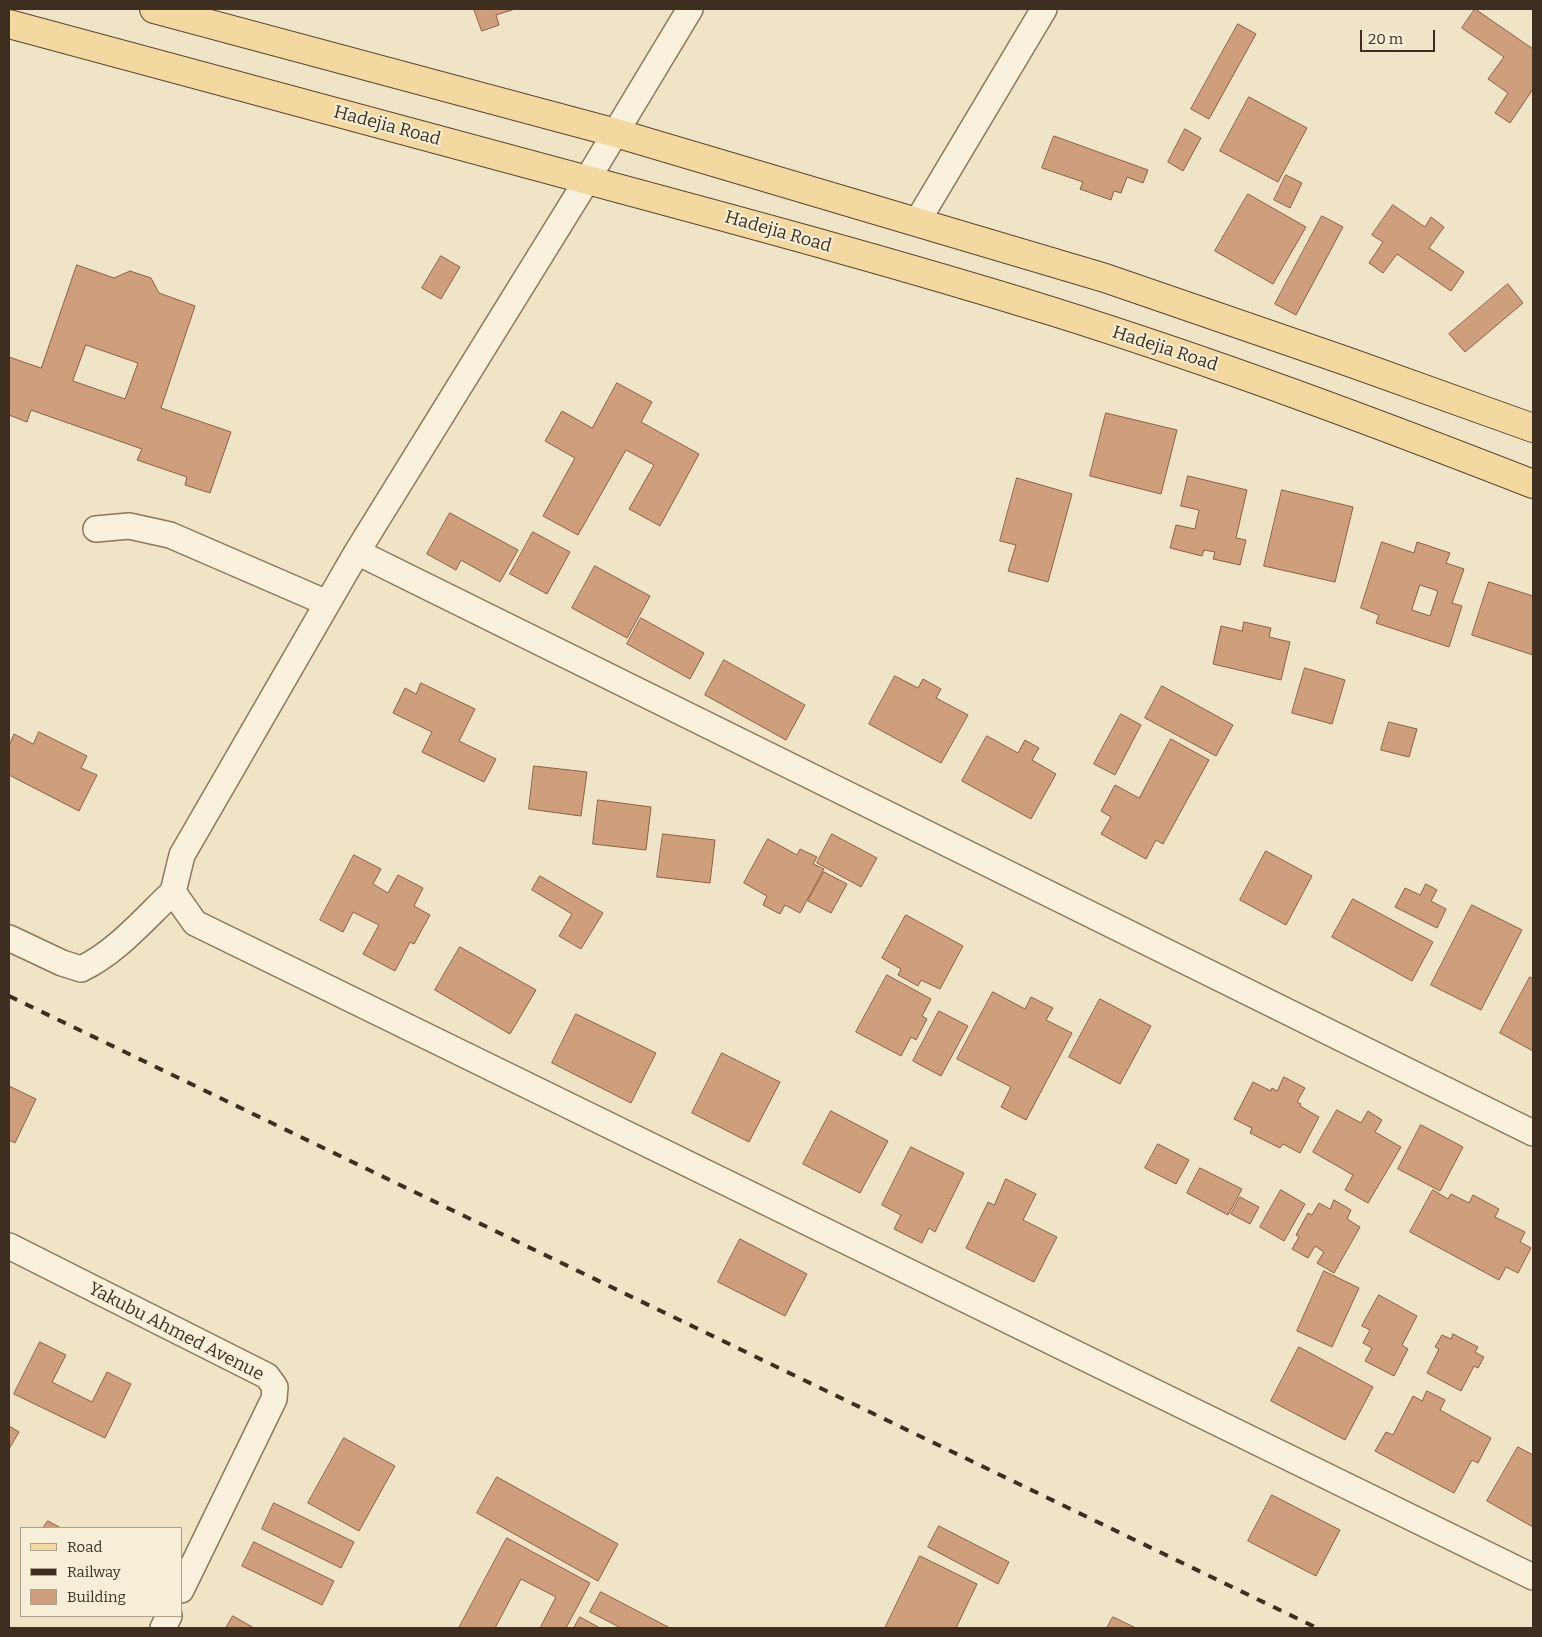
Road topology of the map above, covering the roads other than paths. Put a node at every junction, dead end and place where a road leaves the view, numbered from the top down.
1 (154, 9) edge
2 (690, 9) edge
3 (1044, 9) edge
4 (9, 24) edge
5 (616, 133) junction
6 (588, 180) junction
7 (917, 222) junction
8 (1533, 428) edge
9 (1533, 484) edge
10 (96, 529) dead end
11 (357, 552) junction
12 (327, 603) junction
13 (173, 892) junction
14 (9, 938) edge
15 (1533, 1133) edge
16 (9, 1246) edge
17 (1533, 1577) edge
18 (182, 1588) edge
19 (168, 1617) edge
20 (162, 1628) edge

1 - 5 main road
2 - 5 street
3 - 7 street
4 - 6 main road, Hadejia Road
5 - 6 street
5 - 7 main road
6 - 9 main road, Hadejia Road
6 - 11 street
7 - 8 main road
10 - 12 street
11 - 12 street
11 - 15 street
12 - 13 street
13 - 14 street
13 - 17 street
16 - 18 street, Yakubu Ahmed Avenue
19 - 20 street

